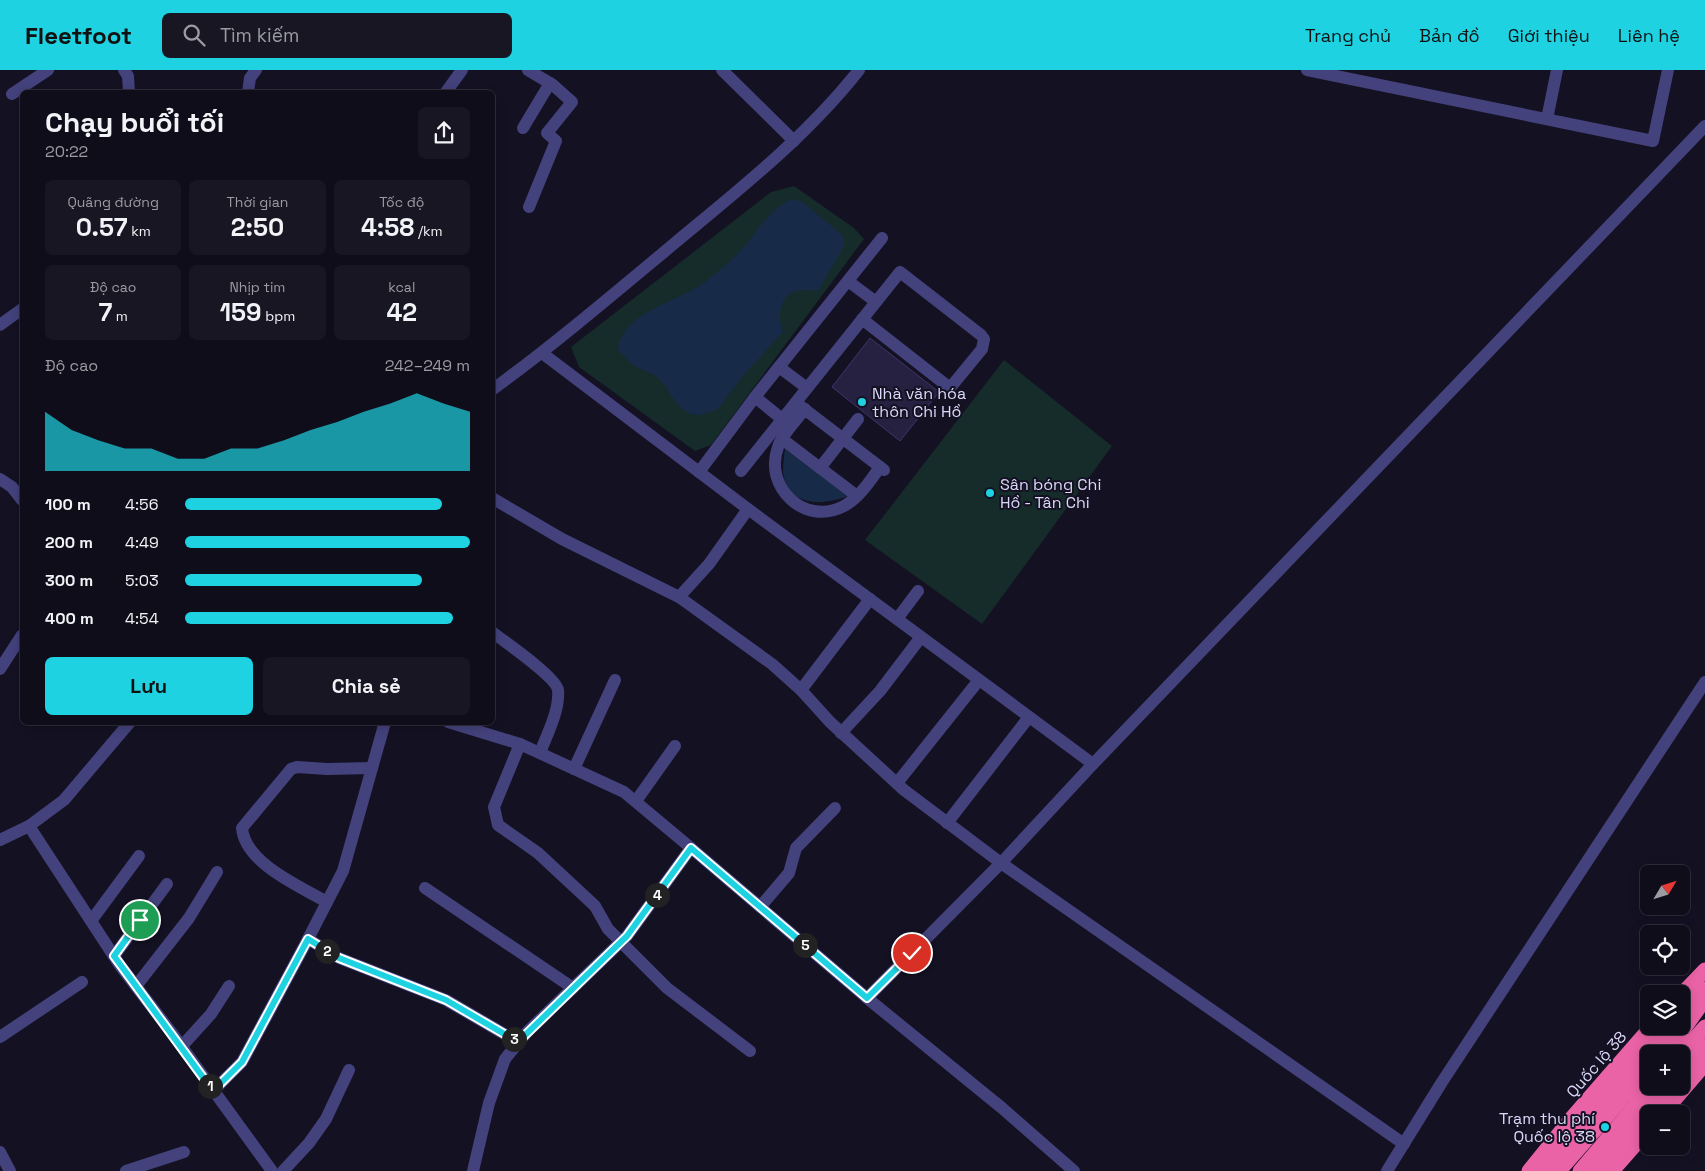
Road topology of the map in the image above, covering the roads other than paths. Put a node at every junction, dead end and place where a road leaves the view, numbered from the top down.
1 (48, 70) edge
2 (124, 70) edge
3 (256, 70) edge
4 (462, 70) edge
5 (528, 70) edge
6 (722, 70) edge
7 (859, 70) edge
8 (1307, 70) edge
9 (1557, 70) edge
10 (1668, 70) edge
11 (550, 83) junction
12 (129, 90) edge
13 (248, 90) edge
14 (447, 90) edge
15 (12, 94) dead end
16 (1547, 119) junction
17 (1705, 126) edge
18 (523, 128) dead end
19 (794, 141) junction
20 (529, 207) dead end
21 (882, 238) dead end
22 (848, 281) junction
23 (876, 302) junction
24 (20, 310) edge
25 (862, 319) junction
26 (0, 325) edge
27 (542, 352) junction
28 (779, 367) junction
29 (495, 388) edge
30 (807, 388) junction
31 (755, 397) junction
32 (800, 406) junction
33 (782, 419) junction
34 (858, 419) dead end
35 (782, 439) junction
36 (843, 439) junction
37 (820, 468) junction
38 (740, 471) dead end
39 (699, 472) junction
40 (0, 479) edge
41 (857, 496) junction
42 (20, 497) edge
43 (495, 500) edge
44 (748, 509) junction
45 (918, 590) dead end
46 (679, 597) junction
47 (870, 599) junction
48 (897, 619) junction
49 (495, 634) edge
50 (921, 637) junction
51 (20, 638) edge
52 (0, 669) edge
53 (615, 680) dead end
54 (979, 680) junction
55 (1705, 682) edge
56 (801, 690) junction
57 (1029, 717) junction
58 (127, 725) edge
59 (384, 725) edge
60 (458, 725) edge
61 (841, 733) junction
62 (520, 744) junction
63 (675, 746) dead end
64 (540, 753) junction
65 (1093, 764) junction
66 (372, 768) junction
67 (574, 768) junction
68 (897, 783) junction
69 (636, 801) junction
70 (835, 808) dead end
71 (947, 823) junction
72 (29, 826) junction
73 (0, 840) edge
74 (691, 848) junction
75 (139, 856) dead end
76 (1001, 863) junction
77 (217, 872) dead end
78 (167, 884) dead end
79 (426, 888) dead end
80 (327, 902) junction
81 (760, 907) junction
82 (91, 921) junction
83 (308, 939) junction
84 (620, 943) junction
85 (114, 956) junction
86 (1705, 970) edge
87 (82, 982) dead end
88 (136, 986) junction
89 (229, 986) dead end
90 (1690, 986) edge
91 (573, 988) junction
92 (1705, 989) edge
93 (867, 998) junction
94 (1705, 1000) edge
95 (1690, 1003) edge
96 (1705, 1027) edge
97 (1644, 1035) edge
98 (1660, 1035) edge
99 (0, 1037) edge
100 (518, 1042) junction
101 (1670, 1045) edge
102 (1689, 1045) edge
103 (182, 1046) junction
104 (1705, 1046) edge
105 (750, 1051) dead end
106 (1690, 1062) edge
107 (1705, 1064) edge
108 (349, 1070) dead end
109 (1640, 1078) edge
110 (213, 1091) junction
111 (1644, 1095) edge
112 (1660, 1095) edge
113 (1670, 1105) edge
114 (1640, 1139) edge
115 (1404, 1144) junction
116 (0, 1152) edge
117 (184, 1152) dead end
118 (10, 1171) edge
119 (126, 1171) edge
120 (272, 1171) edge
121 (283, 1171) edge
122 (473, 1171) edge
123 (1074, 1171) edge
124 (1387, 1171) edge
125 (1529, 1171) edge
126 (1544, 1171) edge
127 (1559, 1171) edge
128 (1580, 1171) edge
129 (1596, 1171) edge
130 (1612, 1171) edge

1 - 15 street
2 - 12 street
3 - 13 street
4 - 14 street
5 - 11 street
6 - 19 street
7 - 19 street
8 - 16 street
9 - 16 street
10 - 16 street
11 - 18 street
11 - 20 street
17 - 65 street
19 - 27 street
21 - 22 street
22 - 23 street
22 - 28 street
23 - 25 street
23 - 25 street
24 - 26 street
25 - 30 street
27 - 29 street
27 - 39 street
28 - 30 street
28 - 31 street
30 - 32 street
31 - 33 street
31 - 39 street
32 - 33 street
32 - 35 street
32 - 36 street
33 - 38 street
34 - 36 street
35 - 37 street
35 - 41 street
36 - 37 street
36 - 41 street
37 - 41 street
39 - 44 street
40 - 42 street
43 - 46 street
44 - 46 street
44 - 47 street
45 - 48 street
46 - 56 street
47 - 48 street
47 - 56 street
48 - 50 street
49 - 64 street
50 - 54 street
50 - 61 street
51 - 52 street
53 - 67 street
54 - 57 street
54 - 68 street
55 - 115 street
56 - 61 street
57 - 65 street
57 - 71 street
58 - 72 street
59 - 66 street
60 - 62 street
61 - 68 street
62 - 64 street
62 - 84 street
63 - 69 street
64 - 67 street
65 - 76 street
66 - 80 street
66 - 80 street
67 - 69 street
68 - 71 street
69 - 74 street
70 - 81 street
71 - 76 street
72 - 73 street
72 - 82 street
74 - 81 street
74 - 84 street
75 - 82 street
76 - 93 street
76 - 115 street
77 - 88 street
78 - 85 street
79 - 91 street
80 - 83 street
81 - 93 street
82 - 85 street
83 - 100 street
83 - 110 street
84 - 91 street
84 - 105 street
85 - 88 street
86 - 90 highway
87 - 99 street
88 - 103 street
89 - 103 street
91 - 100 street
92 - 95 highway
93 - 123 street
94 - 101 highway
96 - 102 highway
97 - 125 highway, Quốc lộ 38
98 - 126 highway, Quốc lộ 38
100 - 122 street
103 - 110 street
104 - 106 highway
107 - 113 highway
108 - 121 street
109 - 127 highway
110 - 120 street
111 - 128 highway
112 - 129 highway
114 - 130 highway
115 - 124 street
116 - 118 street
117 - 119 street

